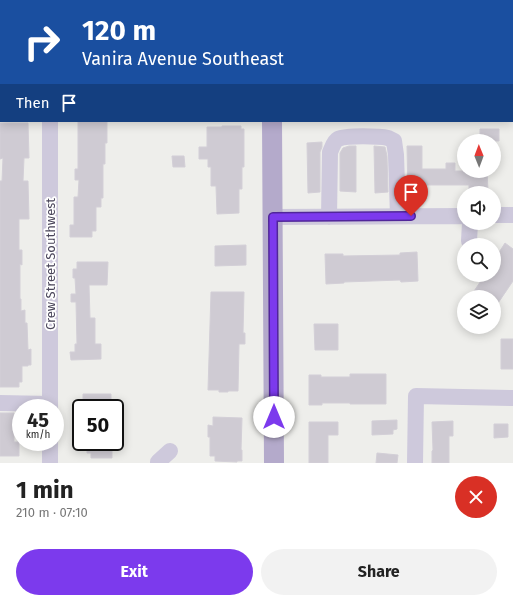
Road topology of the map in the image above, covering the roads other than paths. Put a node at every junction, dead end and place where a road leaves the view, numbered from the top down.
1 (50, 122) edge
2 (272, 122) edge
3 (501, 215) edge
4 (513, 215) edge
5 (329, 216) junction
6 (398, 216) junction
7 (457, 216) edge
8 (273, 217) junction
9 (513, 398) edge
10 (50, 399) edge
11 (0, 403) edge
12 (12, 404) edge
13 (50, 451) edge
14 (170, 451) dead end
15 (50, 463) edge
16 (158, 463) edge
17 (274, 463) edge
18 (415, 463) edge

1 - 10 street, Crew Street Southwest
2 - 8 main road
3 - 4 street
5 - 6 street
5 - 6 street
5 - 8 street
6 - 7 street
8 - 17 main road
9 - 18 street
11 - 12 street
13 - 15 street
14 - 16 street

